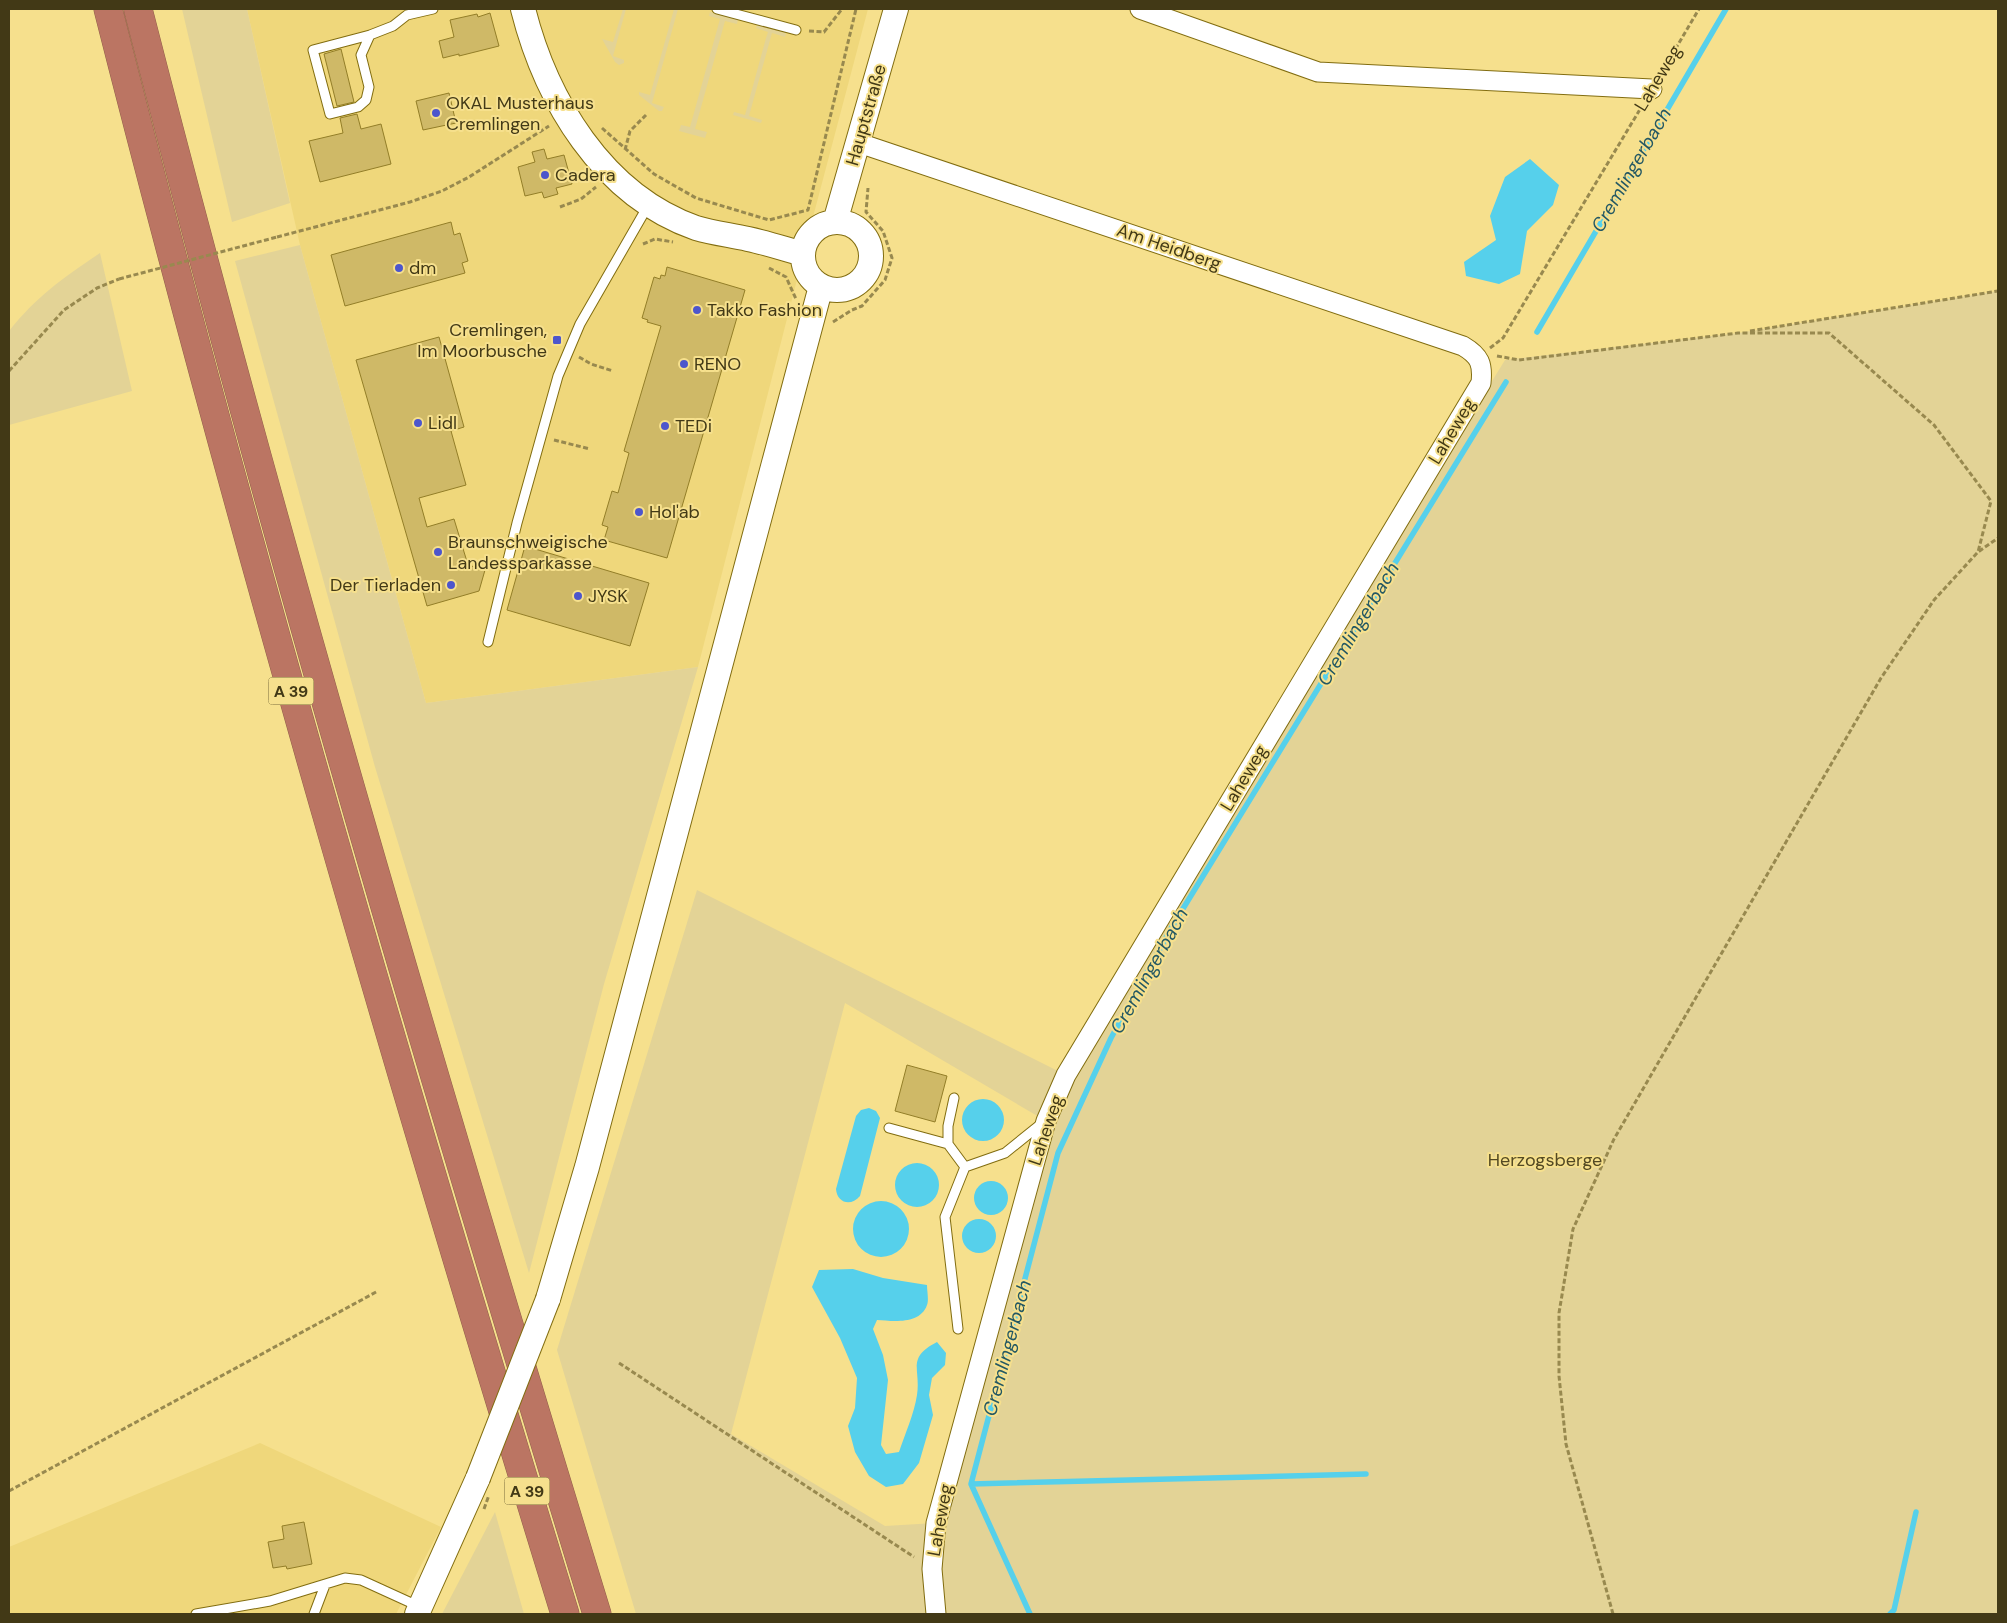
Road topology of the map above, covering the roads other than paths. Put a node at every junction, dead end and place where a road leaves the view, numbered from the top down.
1 (108, 9) edge
2 (138, 9) edge
3 (433, 9) edge
4 (523, 9) edge
5 (717, 9) edge
6 (896, 9) edge
7 (1140, 9) edge
8 (406, 12) edge
9 (796, 30) road end
10 (370, 35) junction
11 (1652, 89) road end
12 (858, 143) junction
13 (649, 203) junction
14 (835, 222) junction
15 (803, 254) junction
16 (821, 286) junction
17 (1476, 356) joint
18 (488, 642) dead end
19 (954, 1098) dead end
20 (1046, 1121) junction
21 (889, 1128) dead end
22 (948, 1144) junction
23 (965, 1167) junction
24 (958, 1329) dead end
25 (325, 1585) junction
26 (419, 1611) edge
27 (196, 1614) edge
28 (314, 1614) edge
29 (565, 1614) edge
30 (597, 1614) edge
31 (936, 1614) edge

1 - 29 highway, A 39
2 - 30 highway, A 39
3 - 8 lane
4 - 13 street
5 - 9 lane
6 - 12 street, Hauptstraße
7 - 11 street
8 - 10 lane
10 - 10 lane
12 - 14 street, Hauptstraße
12 - 17 street, Am Heidberg
13 - 15 street
13 - 18 lane
14 - 15 street
14 - 16 street
15 - 16 street
16 - 26 street, bridge
17 - 20 street, Laheweg
19 - 22 lane
20 - 23 lane
20 - 31 street, Laheweg
21 - 22 lane
22 - 23 lane
23 - 24 lane
25 - 26 lane
25 - 27 lane
25 - 28 lane

